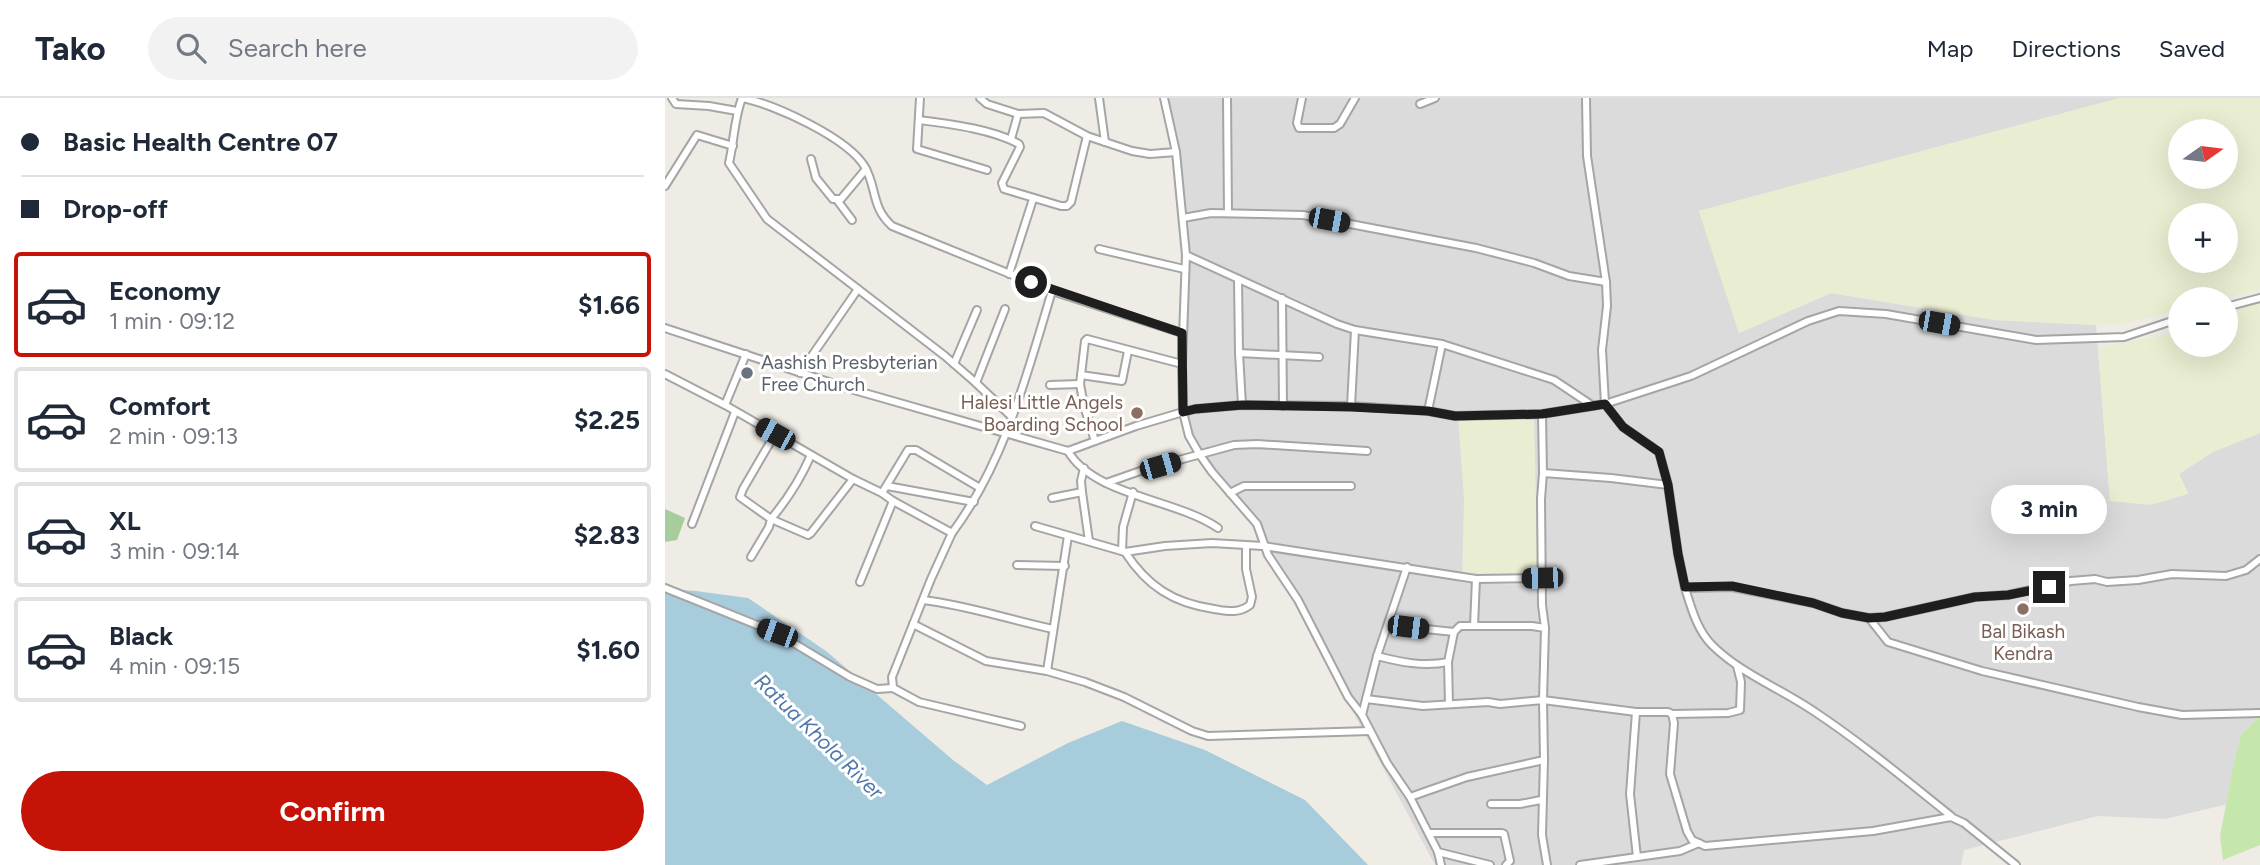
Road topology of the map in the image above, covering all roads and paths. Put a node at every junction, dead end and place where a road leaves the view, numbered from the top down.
1 (671, 98) edge
2 (742, 98) edge
3 (920, 98) edge
4 (980, 98) edge
5 (1099, 98) edge
6 (1164, 98) edge
7 (1227, 98) edge
8 (1302, 98) edge
9 (1355, 98) edge
10 (1435, 98) edge
11 (1585, 98) edge
12 (1420, 104) dead end
13 (737, 111) junction
14 (1018, 114) junction
15 (919, 120) junction
16 (1087, 136) junction
17 (1011, 139) junction
18 (1105, 142) junction
19 (733, 146) junction
20 (1177, 152) junction
21 (811, 159) dead end
22 (866, 169) junction
23 (987, 170) dead end
24 (665, 186) edge
25 (1033, 199) junction
26 (837, 200) junction
27 (1228, 213) junction
28 (1183, 218) junction
29 (852, 220) dead end
30 (1099, 249) dead end
31 (1186, 255) junction
32 (1184, 269) junction
33 (1009, 274) junction
34 (1238, 279) junction
35 (1606, 282) junction
36 (858, 289) junction
37 (1052, 291) junction
38 (1282, 298) junction
39 (2260, 298) edge
40 (2238, 304) edge
41 (1005, 309) dead end
42 (977, 310) dead end
43 (2168, 322) edge
44 (665, 328) edge
45 (1355, 330) junction
46 (1182, 333) junction
47 (1442, 345) junction
48 (1128, 351) junction
49 (1238, 353) junction
50 (746, 354) junction
51 (1281, 355) junction
52 (1319, 357) dead end
53 (954, 364) junction
54 (1182, 364) junction
55 (800, 373) junction
56 (665, 374) edge
57 (1081, 375) junction
58 (976, 383) junction
59 (1080, 384) junction
60 (1050, 385) dead end
61 (1605, 404) junction
62 (725, 405) junction
63 (1242, 405) junction
64 (1283, 406) junction
65 (1593, 406) junction
66 (1351, 407) junction
67 (1428, 411) junction
68 (735, 412) junction
69 (1183, 412) junction
70 (1542, 414) junction
71 (1012, 417) junction
72 (1006, 432) junction
73 (775, 434) junction
74 (1095, 441) junction
75 (1068, 451) junction
76 (1367, 451) dead end
77 (811, 455) junction
78 (1200, 455) junction
79 (1084, 468) junction
80 (1543, 473) junction
81 (853, 479) junction
82 (1106, 483) junction
83 (1668, 485) junction
84 (887, 486) junction
85 (1351, 486) dead end
86 (980, 488) junction
87 (1082, 492) junction
88 (1133, 492) junction
89 (882, 493) junction
90 (1230, 493) junction
91 (1052, 498) dead end
92 (893, 501) junction
93 (974, 502) junction
94 (771, 519) junction
95 (692, 524) dead end
96 (1035, 526) dead end
97 (1218, 528) dead end
98 (952, 533) junction
99 (1068, 536) junction
100 (1089, 541) junction
101 (1246, 546) junction
102 (1263, 546) junction
103 (1124, 552) junction
104 (751, 557) dead end
105 (2260, 559) edge
106 (1017, 565) dead end
107 (1065, 566) junction
108 (1407, 567) junction
109 (1542, 578) junction
110 (1476, 579) junction
111 (860, 582) dead end
112 (1685, 587) junction
113 (665, 588) edge
114 (923, 600) junction
115 (1869, 618) junction
116 (913, 624) junction
117 (1388, 625) junction
118 (1474, 626) junction
119 (1545, 628) junction
120 (1053, 629) junction
121 (1454, 632) junction
122 (1377, 656) junction
123 (1448, 662) junction
124 (1737, 666) junction
125 (1047, 671) junction
126 (893, 688) junction
127 (1366, 699) junction
128 (1543, 700) junction
129 (1449, 704) junction
130 (1636, 712) junction
131 (2260, 713) edge
132 (1672, 714) junction
133 (1362, 715) junction
134 (1021, 726) dead end
135 (1370, 731) junction
136 (1544, 760) junction
137 (1411, 797) junction
138 (1541, 800) junction
139 (1491, 804) dead end
140 (1951, 817) junction
141 (1429, 833) junction
142 (1699, 843) junction
143 (1438, 852) junction
144 (1637, 857) junction
145 (1441, 865) edge
146 (1490, 865) edge
147 (1506, 865) edge
148 (1547, 865) edge
149 (1580, 865) edge
150 (1591, 865) edge
151 (2016, 865) edge

1 - 13 street
2 - 13 street
2 - 22 street
3 - 15 street
4 - 14 street
5 - 18 street
6 - 20 street
7 - 27 street
8 - 9 street
10 - 12 street
11 - 35 street
13 - 19 street
14 - 16 street
14 - 17 street
15 - 17 street
15 - 23 street
16 - 18 street
16 - 25 street
17 - 25 street
18 - 20 street
19 - 24 street
19 - 36 street
20 - 28 street
21 - 26 street
22 - 26 street
22 - 33 street
25 - 33 street
26 - 29 street
27 - 28 street
27 - 35 street
28 - 31 street
30 - 32 street
31 - 32 street
31 - 34 street
32 - 46 street
33 - 37 street
34 - 38 street
34 - 49 street
35 - 61 street
36 - 53 street
36 - 55 street
37 - 46 street
37 - 71 street
38 - 45 street
38 - 51 street
39 - 40 street
41 - 58 street
42 - 53 street
43 - 61 street
44 - 50 street
45 - 47 street
45 - 66 street
46 - 54 street
47 - 65 street
47 - 67 street
48 - 54 street
48 - 57 street
48 - 57 street
49 - 51 street
49 - 63 street
50 - 55 street
50 - 62 street
51 - 52 street
51 - 64 street
53 - 58 street
54 - 69 street
55 - 72 street
56 - 62 street
57 - 59 street
58 - 71 street
59 - 60 street
59 - 74 street
61 - 65 street
61 - 83 street
62 - 68 street
63 - 64 street
63 - 69 street
64 - 66 street
65 - 70 street
66 - 67 street
67 - 70 street
68 - 73 street
68 - 95 street
69 - 74 street
69 - 78 street
70 - 80 street
71 - 72 street
72 - 75 street
72 - 86 street
73 - 77 street
73 - 94 street
74 - 75 street
75 - 79 street
76 - 78 street
77 - 81 street
77 - 94 street
78 - 82 street
78 - 90 street
79 - 82 street
79 - 87 street
80 - 83 street
80 - 109 street
81 - 89 street
81 - 94 street
82 - 88 street
83 - 112 street
84 - 86 street
84 - 89 street
84 - 93 street
85 - 90 street
86 - 93 street
87 - 91 street
87 - 100 street
88 - 97 street
88 - 103 street
89 - 92 street
90 - 102 street
92 - 98 street
92 - 111 street
93 - 98 street
94 - 104 street
96 - 99 street
98 - 114 street
99 - 100 street
99 - 107 street
100 - 103 street
101 - 102 street
101 - 103 street
101 - 103 street
102 - 108 street
102 - 133 street
105 - 115 street
106 - 107 street
107 - 120 street
108 - 110 street
108 - 117 street
109 - 110 street
109 - 119 street
110 - 118 street
112 - 115 street
112 - 124 street
113 - 126 street
114 - 116 street
114 - 120 street
115 - 131 street
116 - 125 street
116 - 126 street
117 - 121 street
117 - 122 street
118 - 119 street
118 - 121 street
119 - 128 street
120 - 125 street
121 - 123 street
122 - 123 street
122 - 127 street
123 - 129 street
124 - 132 street
124 - 140 street
125 - 135 street
126 - 134 street
127 - 129 street
127 - 133 street
128 - 129 street
128 - 130 street
128 - 136 street
130 - 132 street
130 - 144 street
132 - 142 street
133 - 135 street
135 - 137 street
136 - 137 street
136 - 138 street
137 - 141 street
138 - 139 street
138 - 148 street
140 - 142 street
140 - 151 street
141 - 143 street
141 - 147 street
142 - 144 street
143 - 145 street
143 - 146 street
144 - 150 street
149 - 150 street

